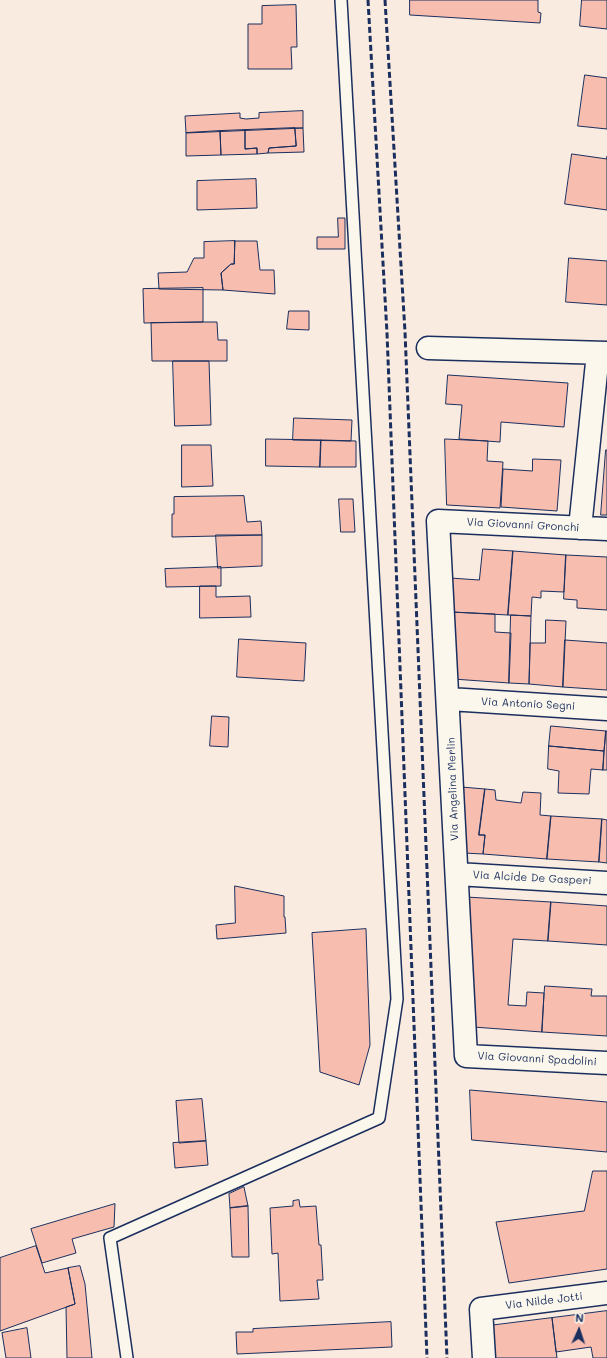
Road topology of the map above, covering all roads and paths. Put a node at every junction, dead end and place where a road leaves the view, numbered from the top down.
1 (341, 0) edge
2 (428, 348) dead end
3 (602, 353) edge
4 (438, 521) joint
5 (580, 528) junction
6 (607, 530) edge
7 (449, 699) junction
8 (607, 708) edge
9 (457, 874) junction
10 (607, 883) edge
11 (466, 1056) joint
12 (607, 1063) edge
13 (607, 1293) edge
14 (127, 1358) edge
15 (484, 1358) edge

1 - 14 lane
2 - 3 street
3 - 5 street
4 - 5 street, Via Giovanni Gronchi
4 - 7 street, Via Angelina Merlin
5 - 6 street, Via Giovanni Gronchi
7 - 8 street, Via Antonio Segni
7 - 9 street, Via Angelina Merlin
9 - 10 street, Via Alcide De Gasperi
9 - 11 street, Via Angelina Merlin
11 - 12 street, Via Giovanni Spadolini
13 - 15 street, Via Nilde Jotti

